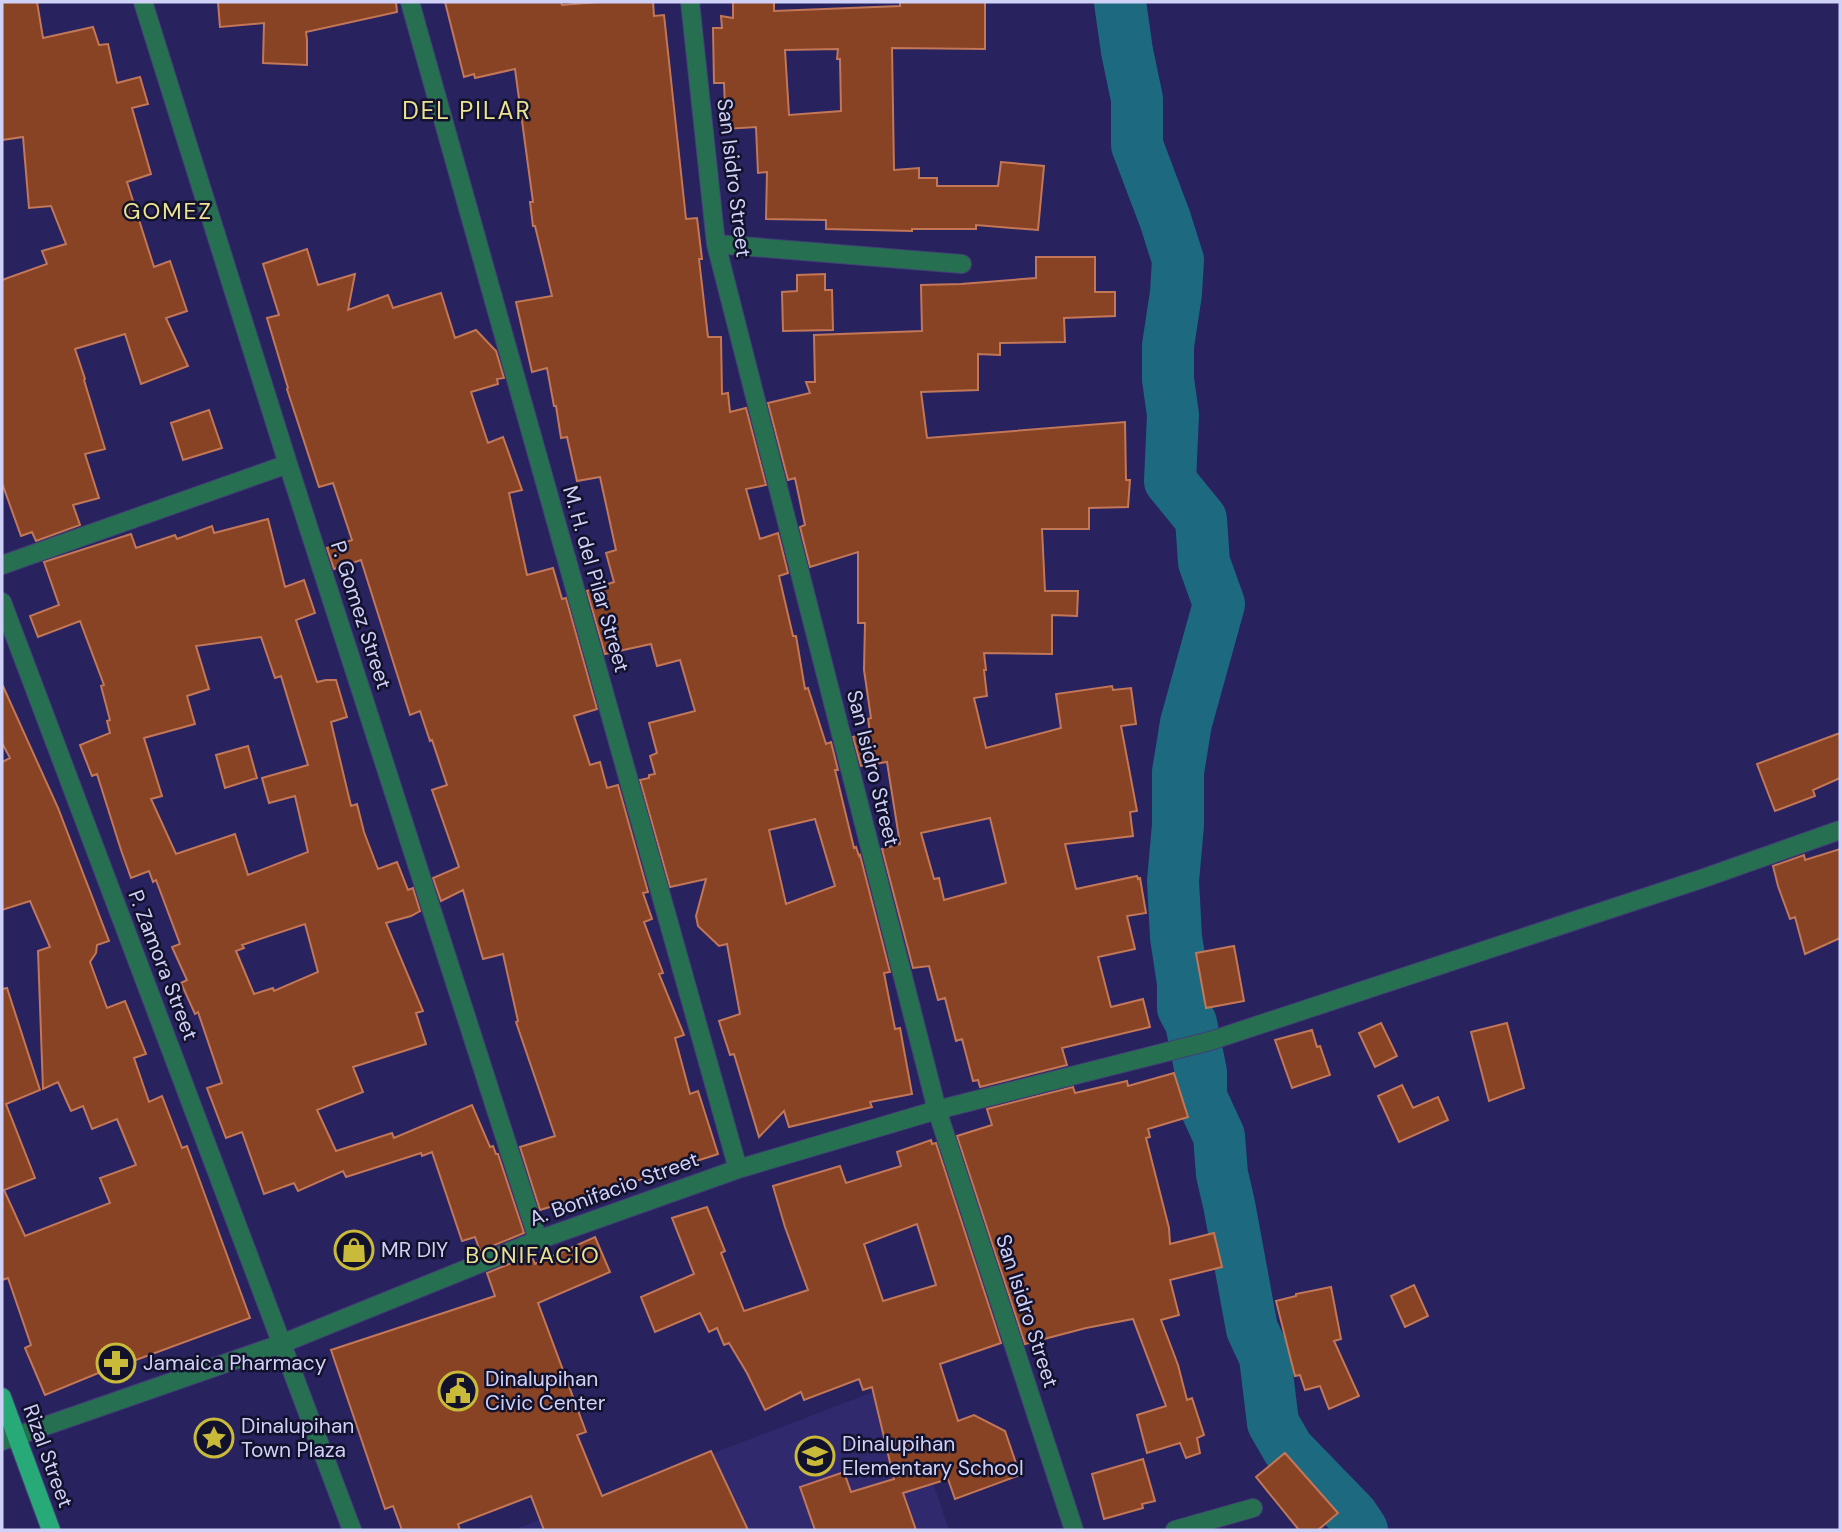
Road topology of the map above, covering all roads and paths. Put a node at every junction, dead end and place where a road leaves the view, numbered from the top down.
1 (144, 2) edge
2 (410, 2) edge
3 (690, 2) edge
4 (716, 244) junction
5 (962, 264) dead end
6 (288, 464) junction
7 (2, 565) edge
8 (2, 602) edge
9 (1840, 830) edge
10 (937, 1110) junction
11 (738, 1170) junction
12 (538, 1240) junction
13 (281, 1344) junction
14 (2, 1397) edge
15 (9, 1438) edge
16 (1253, 1508) dead end
17 (51, 1530) edge
18 (352, 1530) edge
19 (1074, 1530) edge
20 (1175, 1530) edge

1 - 6 street, P. Gomez Street
2 - 11 street, M. H. del Pilar Street
3 - 4 street, San Isidro Street
4 - 5 street
4 - 10 street, San Isidro Street
6 - 7 street
6 - 12 street, P. Gomez Street
8 - 13 street, P. Zamora Street
9 - 10 street, A. Bonifacio Street
10 - 11 street, A. Bonifacio Street
10 - 19 street, San Isidro Street
11 - 12 street, A. Bonifacio Street
12 - 13 street, A. Bonifacio Street
13 - 15 street, A. Bonifacio Street
13 - 18 street, P. Zamora Street
14 - 15 main road, Rizal Street
15 - 17 main road, Rizal Street
16 - 20 street

